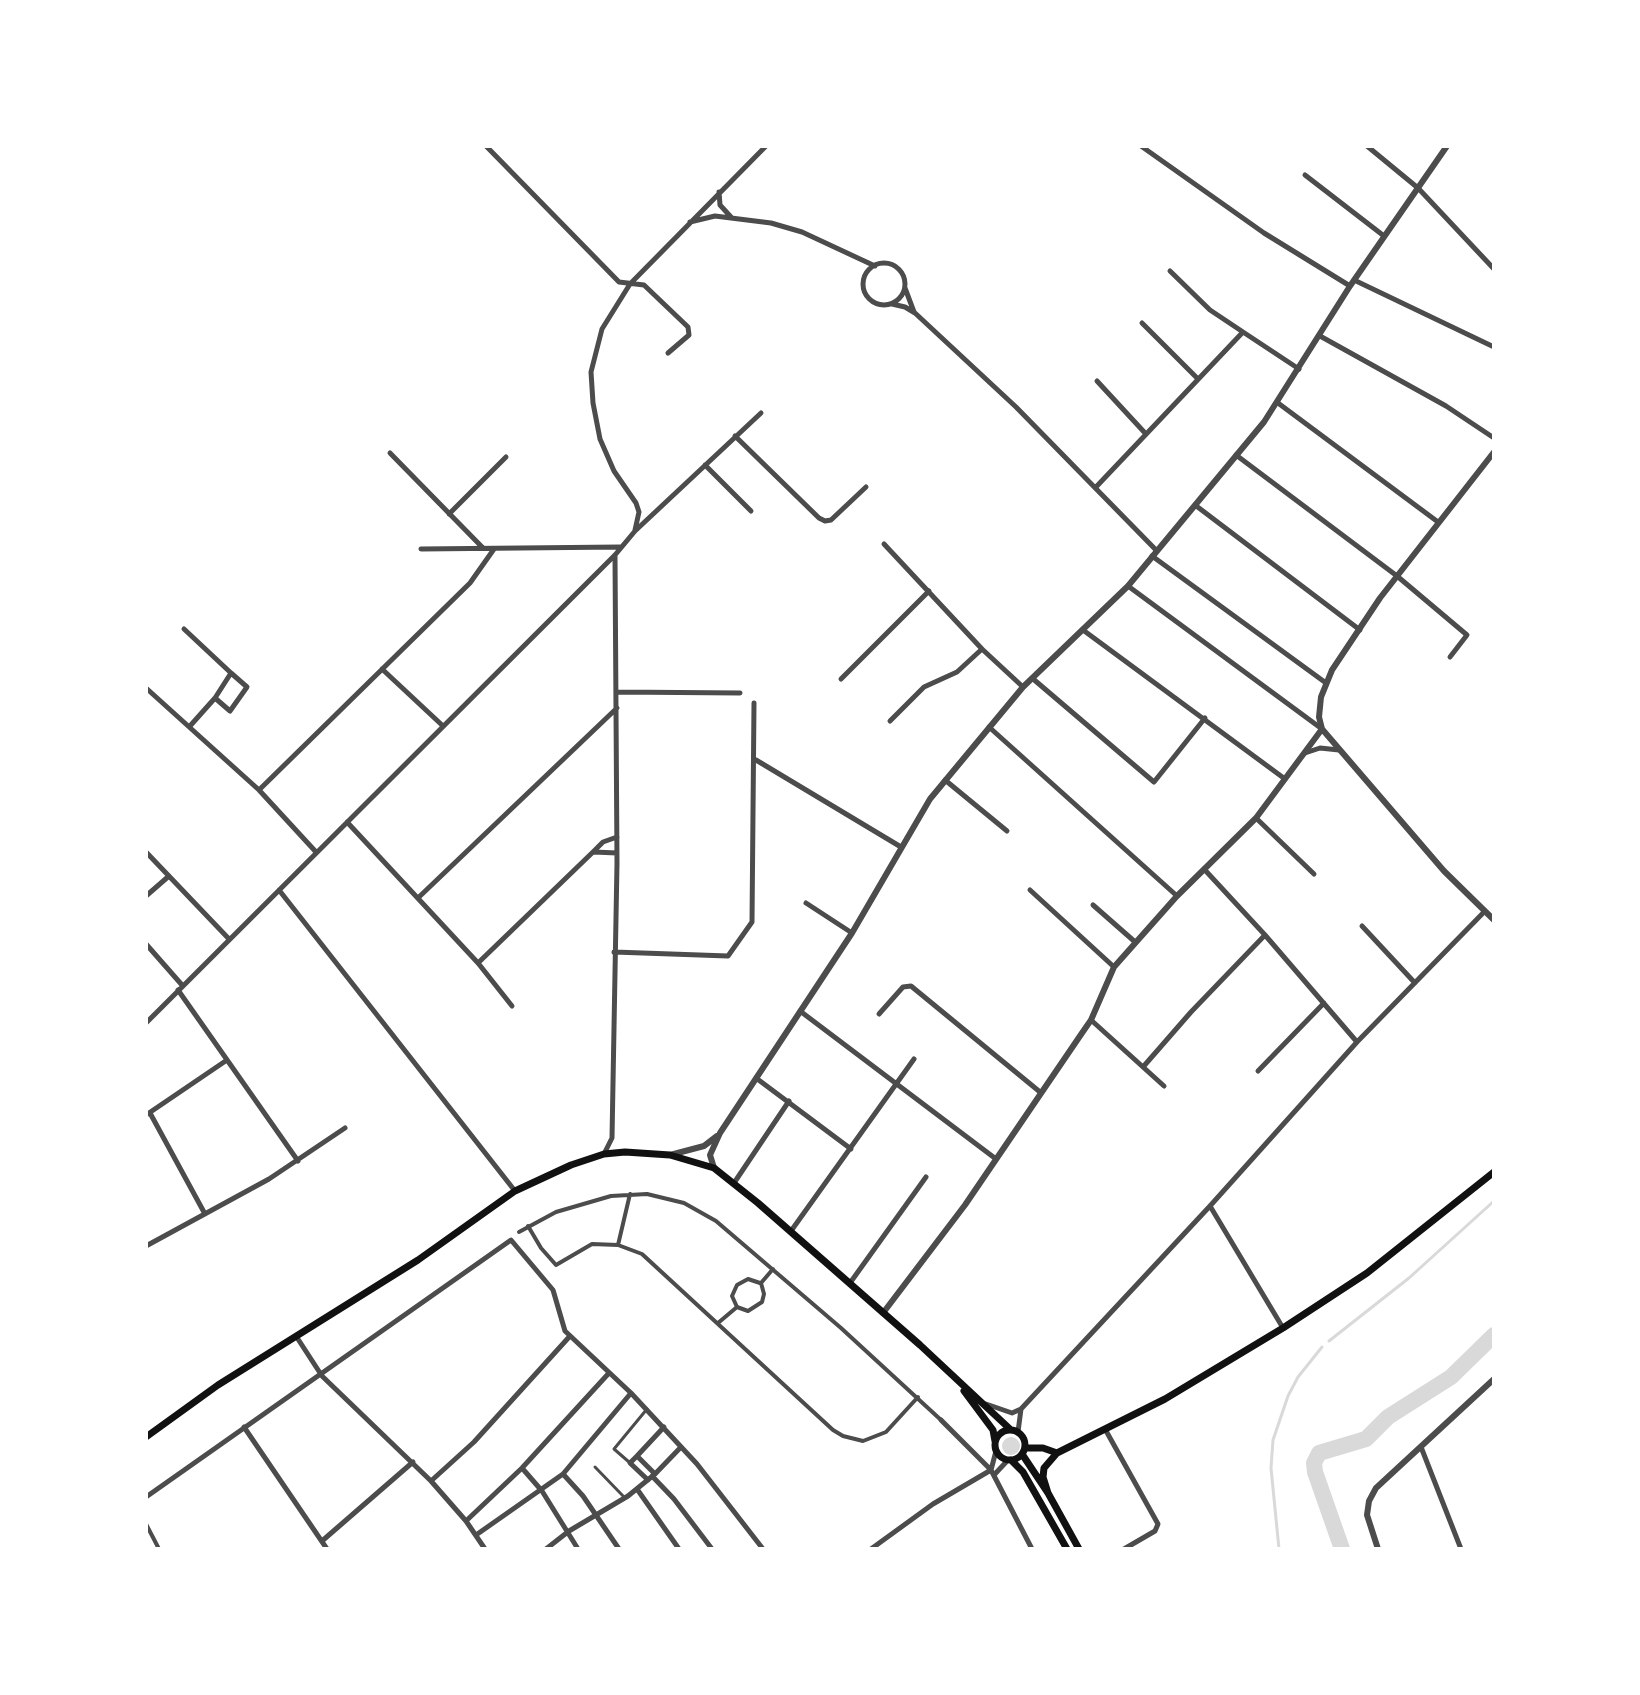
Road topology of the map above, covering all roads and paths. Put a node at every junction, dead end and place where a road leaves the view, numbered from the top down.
1 (486, 146) edge
2 (766, 146) edge
3 (1141, 146) edge
4 (1367, 146) edge
5 (1447, 146) edge
6 (1305, 175) dead end
7 (1418, 188) junction
8 (720, 191) junction
9 (708, 203) junction
10 (720, 205) junction
11 (715, 216) junction
12 (732, 218) junction
13 (688, 223) junction
14 (1384, 236) junction
15 (849, 254) junction
16 (875, 266) junction
17 (1494, 269) edge
18 (1170, 271) dead end
19 (864, 278) junction
20 (1352, 283) junction
21 (630, 284) junction
22 (905, 287) junction
23 (892, 304) junction
24 (915, 313) junction
25 (1142, 323) dead end
26 (1243, 332) junction
27 (1320, 336) junction
28 (1494, 347) edge
29 (668, 353) dead end
30 (1299, 369) junction
31 (1197, 378) junction
32 (1097, 381) dead end
33 (1278, 403) junction
34 (761, 413) dead end
35 (1145, 433) junction
36 (735, 436) junction
37 (1494, 438) edge
38 (1494, 452) edge
39 (390, 453) dead end
40 (1236, 455) junction
41 (506, 457) dead end
42 (705, 465) junction
43 (866, 487) dead end
44 (1096, 487) junction
45 (1195, 505) junction
46 (751, 511) dead end
47 (449, 514) junction
48 (1438, 522) junction
49 (635, 531) junction
50 (884, 544) dead end
51 (621, 547) junction
52 (421, 549) dead end
53 (483, 549) junction
54 (494, 549) junction
55 (1154, 553) junction
56 (615, 555) junction
57 (1397, 576) junction
58 (1128, 586) junction
59 (929, 591) junction
60 (184, 629) dead end
61 (1083, 630) junction
62 (1360, 630) junction
63 (982, 649) junction
64 (1450, 657) dead end
65 (382, 669) junction
66 (231, 673) junction
67 (1032, 678) junction
68 (841, 679) dead end
69 (1326, 683) junction
70 (1023, 687) junction
71 (146, 688) edge
72 (617, 692) junction
73 (740, 693) dead end
74 (215, 698) junction
75 (754, 703) dead end
76 (617, 708) junction
77 (1205, 718) junction
78 (890, 721) dead end
79 (190, 726) junction
80 (443, 726) junction
81 (988, 727) junction
82 (1322, 729) junction
83 (1339, 750) junction
84 (1304, 753) junction
85 (755, 759) junction
86 (944, 779) junction
87 (1285, 779) junction
88 (259, 790) junction
89 (1256, 818) junction
90 (347, 822) junction
91 (1007, 831) dead end
92 (617, 837) junction
93 (901, 847) junction
94 (146, 852) edge
95 (316, 852) junction
96 (593, 852) junction
97 (617, 853) junction
98 (1203, 869) junction
99 (1314, 874) dead end
100 (169, 876) junction
101 (279, 890) junction
102 (1030, 890) dead end
103 (146, 896) edge
104 (1177, 896) junction
105 (419, 897) junction
106 (806, 903) dead end
107 (1093, 905) dead end
108 (1485, 911) junction
109 (1494, 920) edge
110 (1362, 926) dead end
111 (852, 933) junction
112 (1265, 935) junction
113 (229, 939) junction
114 (1134, 941) junction
115 (146, 944) edge
116 (614, 952) junction
117 (478, 963) junction
118 (1114, 967) junction
119 (1415, 983) junction
120 (180, 988) junction
121 (1324, 1003) junction
122 (512, 1006) dead end
123 (800, 1011) junction
124 (879, 1014) dead end
125 (1091, 1020) junction
126 (146, 1023) edge
127 (1357, 1042) junction
128 (914, 1059) dead end
129 (227, 1060) junction
130 (1143, 1067) junction
131 (1258, 1071) dead end
132 (756, 1078) junction
133 (896, 1084) junction
134 (1164, 1086) dead end
135 (1040, 1092) junction
136 (789, 1101) junction
137 (148, 1114) edge
138 (345, 1128) dead end
139 (720, 1133) junction
140 (612, 1138) junction
141 (851, 1149) junction
142 (625, 1152) junction
143 (604, 1154) junction
144 (670, 1155) junction
145 (996, 1159) junction
146 (298, 1161) junction
147 (714, 1168) junction
148 (1494, 1172) edge
149 (926, 1177) dead end
150 (734, 1183) junction
151 (515, 1191) junction
152 (630, 1194) junction
153 (1210, 1206) junction
154 (205, 1214) junction
155 (528, 1226) junction
156 (791, 1231) junction
157 (519, 1232) dead end
158 (618, 1245) junction
159 (146, 1246) edge
160 (773, 1269) junction
161 (761, 1283) junction
162 (850, 1283) junction
163 (737, 1307) junction
164 (883, 1313) junction
165 (718, 1323) junction
166 (1283, 1328) junction
167 (296, 1336) junction
168 (570, 1336) junction
169 (609, 1373) junction
170 (320, 1374) junction
171 (956, 1379) junction
172 (1494, 1379) edge
173 (631, 1393) junction
174 (918, 1397) junction
175 (983, 1403) junction
176 (647, 1409) junction
177 (1021, 1409) junction
178 (941, 1420) joint
179 (244, 1427) junction
180 (664, 1427) junction
181 (1105, 1429) junction
182 (1014, 1431) junction
183 (146, 1437) edge
184 (996, 1446) junction
185 (681, 1447) junction
186 (1421, 1447) junction
187 (1024, 1451) junction
188 (1057, 1453) junction
189 (637, 1456) junction
190 (1009, 1460) junction
191 (413, 1462) junction
192 (630, 1463) junction
193 (595, 1467) dead end
194 (522, 1468) junction
195 (993, 1473) junction
196 (563, 1474) junction
197 (652, 1477) junction
198 (431, 1481) junction
199 (637, 1489) junction
200 (542, 1491) junction
201 (1048, 1493) junction
202 (146, 1497) edge
203 (625, 1498) junction
204 (596, 1517) junction
205 (466, 1521) junction
206 (146, 1524) edge
207 (569, 1531) junction
208 (476, 1535) junction
209 (322, 1541) junction
210 (159, 1549) edge
211 (327, 1549) edge
212 (485, 1549) edge
213 (546, 1549) edge
214 (578, 1549) edge
215 (619, 1549) edge
216 (679, 1549) edge
217 (712, 1549) edge
218 (763, 1549) edge
219 (871, 1549) edge
220 (1032, 1549) edge
221 (1067, 1549) edge
222 (1079, 1549) edge
223 (1124, 1549) edge
224 (1378, 1549) edge
225 (1461, 1549) edge

1 - 21 street
2 - 8 street
3 - 20 street
4 - 7 street
5 - 7 street
6 - 14 street
7 - 14 street
7 - 17 street
8 - 9 street
8 - 10 street
9 - 10 street
9 - 11 street
9 - 13 street
10 - 12 street
11 - 12 street
11 - 13 street
12 - 15 street
13 - 21 street
14 - 20 street
15 - 16 street
15 - 19 street
16 - 19 street
16 - 22 street
18 - 26 street
19 - 23 street
20 - 27 street
20 - 28 street
21 - 29 street
21 - 49 street
22 - 23 street
22 - 24 street
23 - 24 street
24 - 44 street
25 - 31 street
26 - 30 street
26 - 31 street
27 - 30 street
27 - 37 street
30 - 33 street
31 - 35 street
32 - 35 street
33 - 40 street
33 - 48 street
34 - 36 street
35 - 44 street
36 - 42 street
36 - 43 street
38 - 48 street
39 - 47 street
40 - 45 street
40 - 57 street
41 - 47 street
42 - 46 street
42 - 49 street
44 - 55 street
45 - 55 street
45 - 62 street
47 - 53 street
48 - 57 street
49 - 51 street
50 - 59 street
51 - 54 street
51 - 56 street
52 - 53 street
53 - 54 street
54 - 65 street
55 - 58 street
55 - 69 street
56 - 72 street
56 - 80 street
57 - 62 street
57 - 64 street
58 - 61 street
58 - 82 street
59 - 63 street
59 - 68 street
60 - 66 street
61 - 67 street
61 - 77 street
62 - 69 street
63 - 70 street
63 - 78 street
65 - 80 street
65 - 88 street
66 - 74 street
66 - 74 street
67 - 70 street
67 - 77 street
69 - 82 street
70 - 81 street
71 - 79 street
72 - 73 street
72 - 76 street
74 - 79 street
75 - 85 street
76 - 92 street
76 - 105 street
77 - 87 street
79 - 88 street
80 - 90 street
81 - 86 street
81 - 104 street
82 - 83 street
82 - 84 street
83 - 84 street
83 - 108 street
84 - 87 street
85 - 93 street
85 - 116 street
86 - 91 street
86 - 93 street
87 - 89 street
88 - 95 street
89 - 98 street
89 - 99 street
90 - 95 street
90 - 105 street
92 - 96 street
92 - 97 street
93 - 111 street
94 - 100 street
95 - 101 street
96 - 97 street
96 - 117 street
97 - 116 street
98 - 104 street
98 - 112 street
100 - 103 street
100 - 113 street
101 - 113 street
101 - 151 street
102 - 118 street
104 - 114 street
105 - 117 street
106 - 111 street
107 - 114 street
108 - 109 street
108 - 119 street
110 - 119 street
111 - 123 street
112 - 121 street
112 - 130 street
113 - 120 street
114 - 118 street
115 - 120 street
116 - 140 street
117 - 122 street
118 - 125 street
119 - 127 street
120 - 126 street
120 - 129 street
121 - 127 street
121 - 131 street
123 - 132 street
123 - 133 street
124 - 135 street
125 - 130 street
125 - 135 street
127 - 153 street
128 - 133 street
129 - 137 street
129 - 146 street
130 - 134 street
132 - 136 street
132 - 139 street
133 - 141 street
133 - 145 street
135 - 145 street
136 - 141 street
136 - 150 street
137 - 154 street
138 - 146 street
139 - 144 street
139 - 147 street
140 - 142 street
140 - 143 street
141 - 156 street
142 - 143 main road
142 - 144 main road
143 - 151 main road
144 - 147 main road
145 - 164 street
146 - 154 street
147 - 150 main road
148 - 166 main road
149 - 162 street
150 - 156 main road
151 - 167 main road
152 - 155 street
152 - 158 street
152 - 160 street
153 - 166 street
153 - 177 street
154 - 159 street
155 - 157 street
155 - 158 street
156 - 162 main road
158 - 165 street
160 - 161 street
160 - 174 street
161 - 163 street
161 - 163 street
162 - 164 main road
163 - 165 street
164 - 171 main road
165 - 174 street
166 - 181 main road
167 - 170 street
167 - 183 main road
168 - 169 street
168 - 170 street
168 - 198 street
169 - 173 street
169 - 194 street
170 - 179 street
170 - 191 street
171 - 175 main road
171 - 184 main road
172 - 186 street
173 - 176 street
173 - 196 street
174 - 178 street
175 - 177 street
175 - 182 main road
176 - 180 street
176 - 192 lane
177 - 182 street
178 - 195 street
179 - 202 street
179 - 209 street
180 - 185 street
180 - 189 street
181 - 188 main road
181 - 223 street
182 - 184 main road
182 - 187 main road
184 - 190 main road
184 - 195 street
185 - 197 street
185 - 218 street
186 - 224 street
186 - 225 street
187 - 188 main road
187 - 190 main road
187 - 201 main road
188 - 201 main road
189 - 192 street
189 - 197 street
190 - 195 street
190 - 221 main road
191 - 198 street
191 - 209 street
192 - 197 street
193 - 203 lane
194 - 200 street
194 - 205 street
195 - 219 street
195 - 220 street
196 - 200 street
196 - 204 street
197 - 199 street
197 - 217 street
198 - 205 street
199 - 203 street
199 - 216 street
200 - 207 street
200 - 208 street
201 - 222 main road
203 - 204 street
204 - 207 street
204 - 215 street
205 - 208 street
206 - 210 street
207 - 213 street
207 - 214 street
208 - 212 street
209 - 211 street

